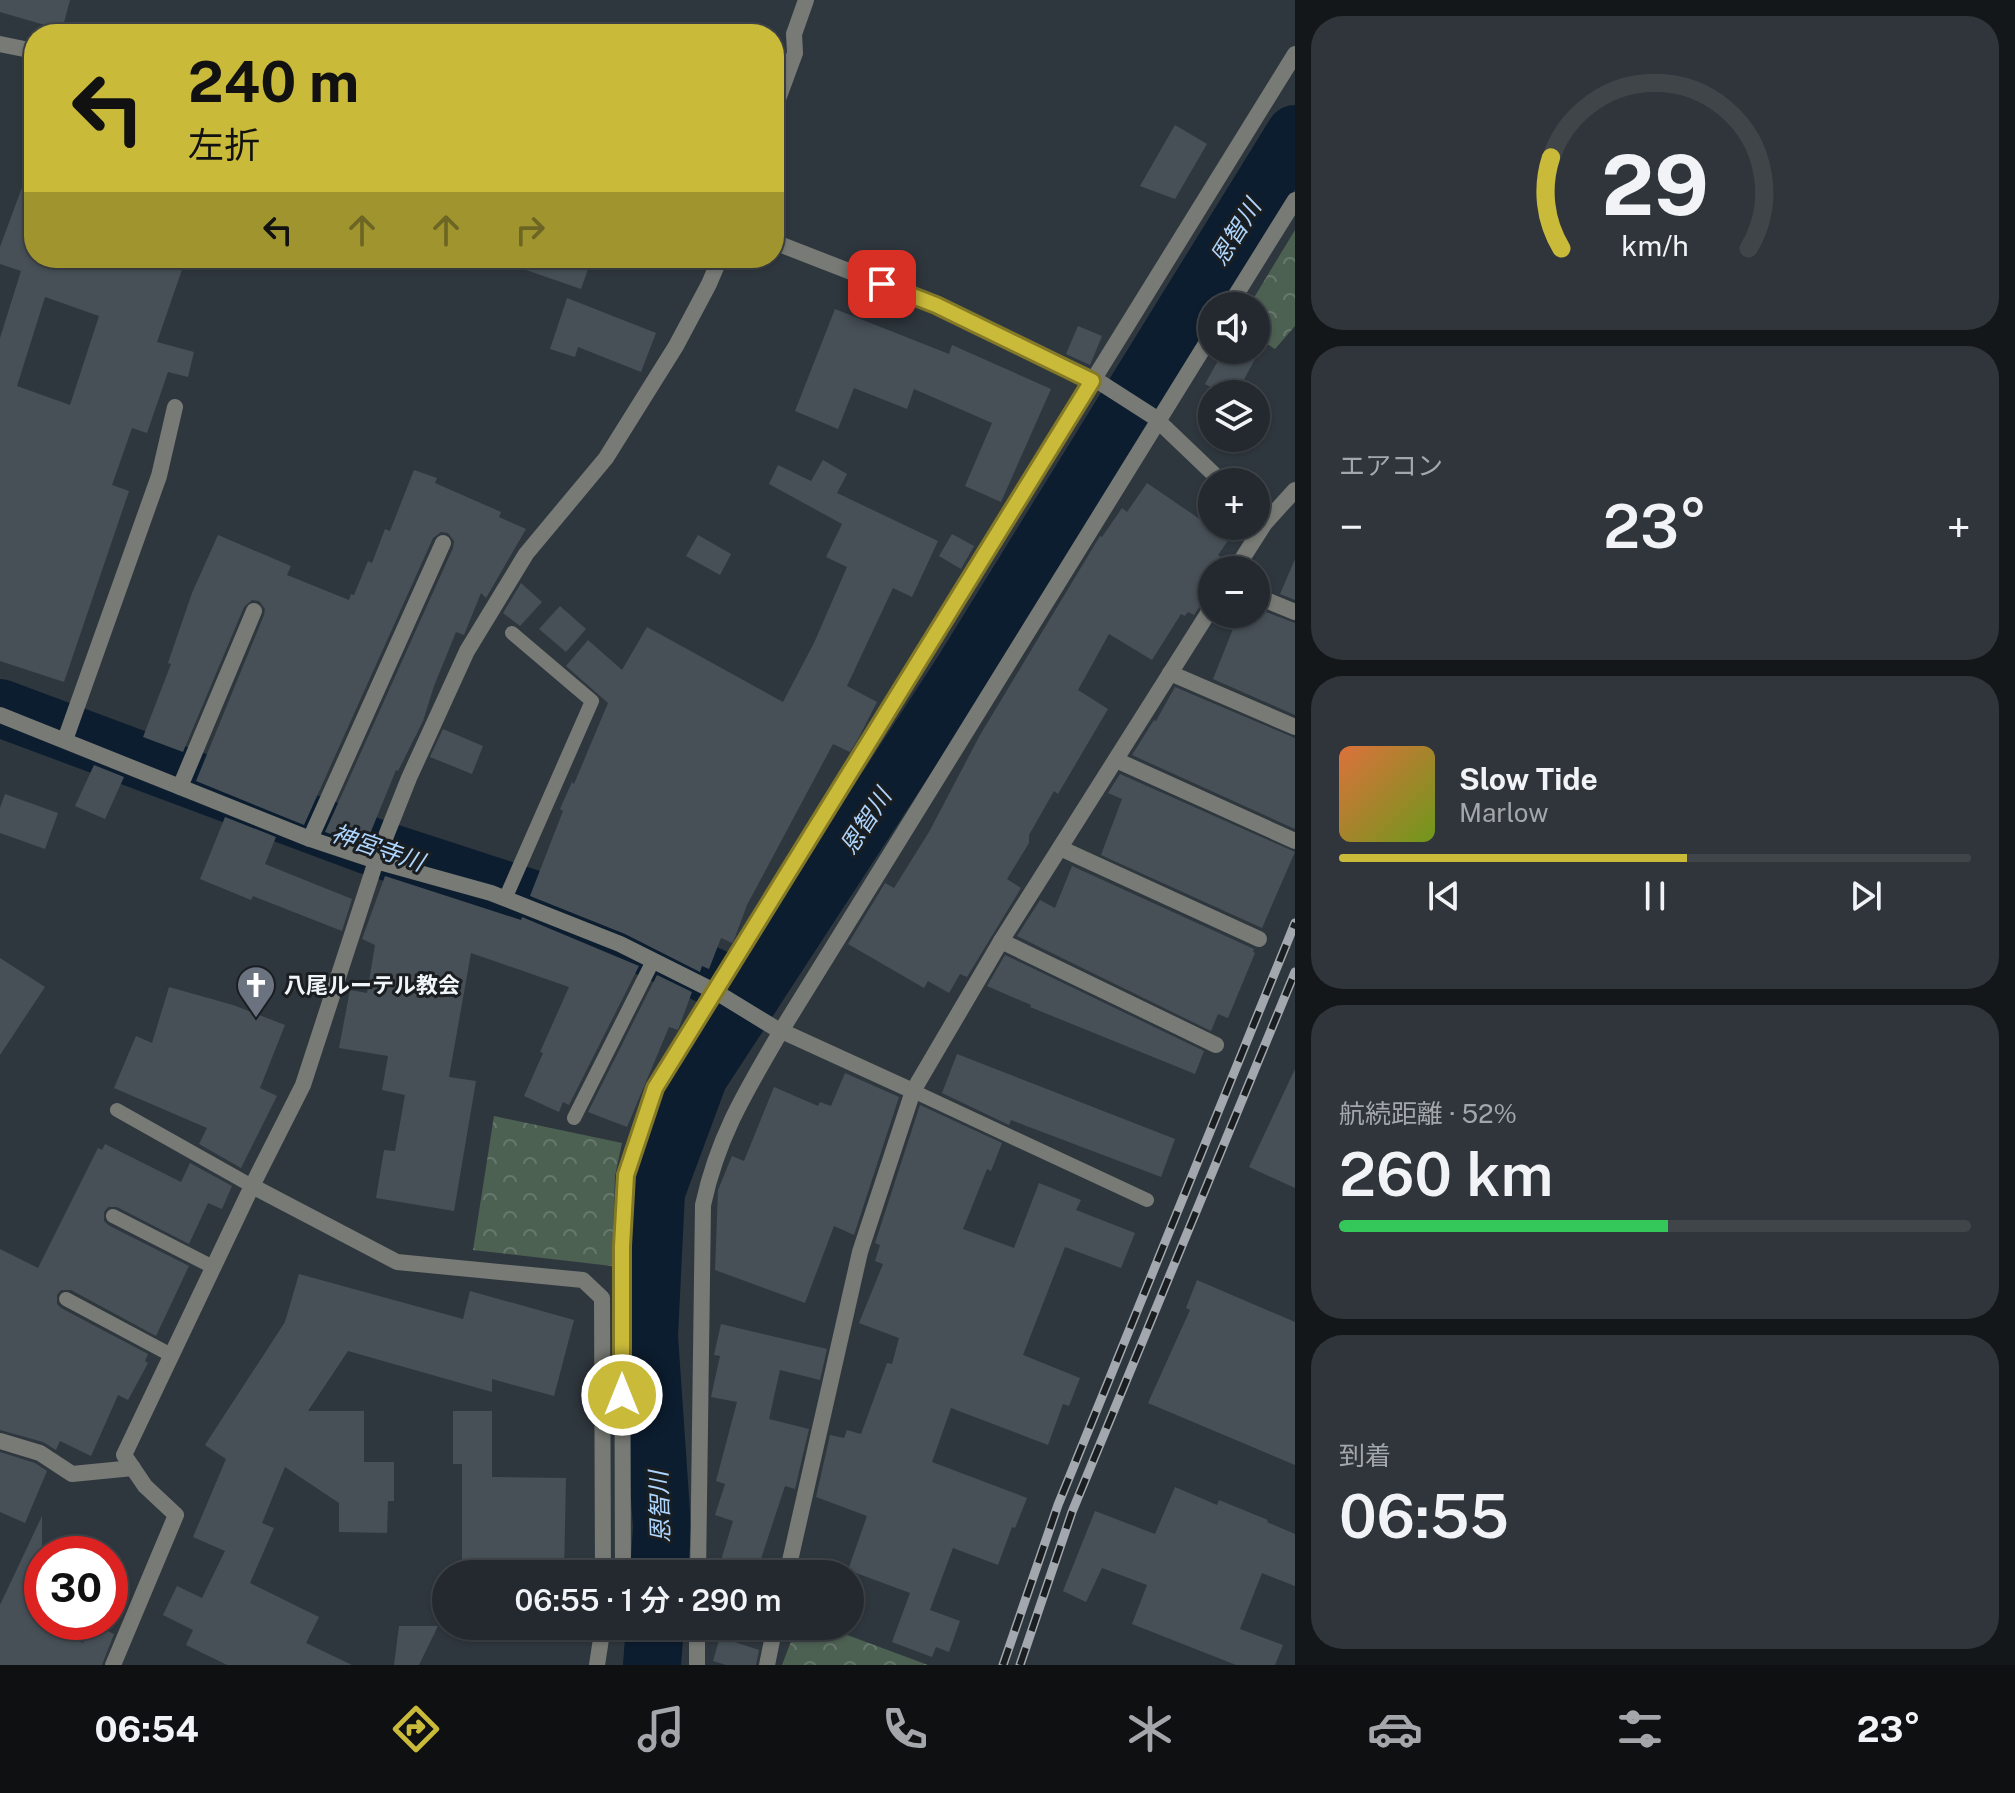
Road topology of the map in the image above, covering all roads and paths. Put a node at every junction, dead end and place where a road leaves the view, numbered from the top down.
1 (806, 0) edge
2 (0, 44) edge
3 (24, 49) edge
4 (1295, 54) edge
5 (784, 83) edge
6 (1295, 200) edge
7 (784, 246) edge
8 (716, 268) edge
9 (1238, 292) edge
10 (1198, 355) edge
11 (1097, 382) junction
12 (175, 407) dead end
13 (1156, 419) junction
14 (1207, 468) edge
15 (1292, 497) edge
16 (1270, 511) edge
17 (443, 543) dead end
18 (1270, 602) edge
19 (254, 611) dead end
20 (1295, 612) edge
21 (1199, 628) edge
22 (512, 633) dead end
23 (1170, 673) junction
24 (0, 715) edge
25 (1295, 727) edge
26 (65, 740) junction
27 (1116, 760) junction
28 (180, 787) junction
29 (310, 839) junction
30 (1295, 841) edge
31 (1060, 848) junction
32 (376, 861) junction
33 (505, 899) junction
34 (1259, 939) dead end
35 (1001, 941) junction
36 (653, 961) junction
37 (719, 994) junction
38 (778, 1030) junction
39 (1216, 1045) dead end
40 (913, 1091) junction
41 (117, 1110) dead end
42 (574, 1118) dead end
43 (252, 1186) junction
44 (1147, 1200) dead end
45 (113, 1216) dead end
46 (213, 1267) junction
47 (66, 1299) dead end
48 (171, 1355) junction
49 (0, 1441) edge
50 (133, 1468) junction
51 (603, 1560) edge
52 (623, 1560) edge
53 (698, 1560) edge
54 (790, 1560) edge
55 (603, 1640) edge
56 (697, 1640) edge
57 (772, 1640) edge
58 (113, 1665) edge
59 (597, 1665) edge
60 (697, 1665) edge
61 (767, 1665) edge

1 - 5 street
2 - 3 street
4 - 11 street
6 - 9 street
7 - 11 street
8 - 32 street
10 - 13 street
11 - 13 street
11 - 37 street
12 - 26 street
13 - 14 street
13 - 38 street
15 - 16 street
17 - 29 street
18 - 20 street
19 - 28 street
21 - 23 street
22 - 33 lane
23 - 25 street
23 - 27 street
24 - 26 street
26 - 28 street
27 - 30 street
27 - 31 street
28 - 29 street
29 - 32 street
31 - 34 street
31 - 35 street
32 - 33 street
32 - 43 street
33 - 36 street
35 - 39 street
35 - 40 street
36 - 37 street
36 - 42 lane
37 - 38 street
37 - 52 street
38 - 40 street
38 - 53 street
40 - 44 lane
40 - 54 street
41 - 43 lane
43 - 46 street
43 - 51 street
45 - 46 lane
46 - 48 street
47 - 48 lane
48 - 50 street
49 - 50 street
50 - 58 street
55 - 59 street
56 - 60 street
57 - 61 street

